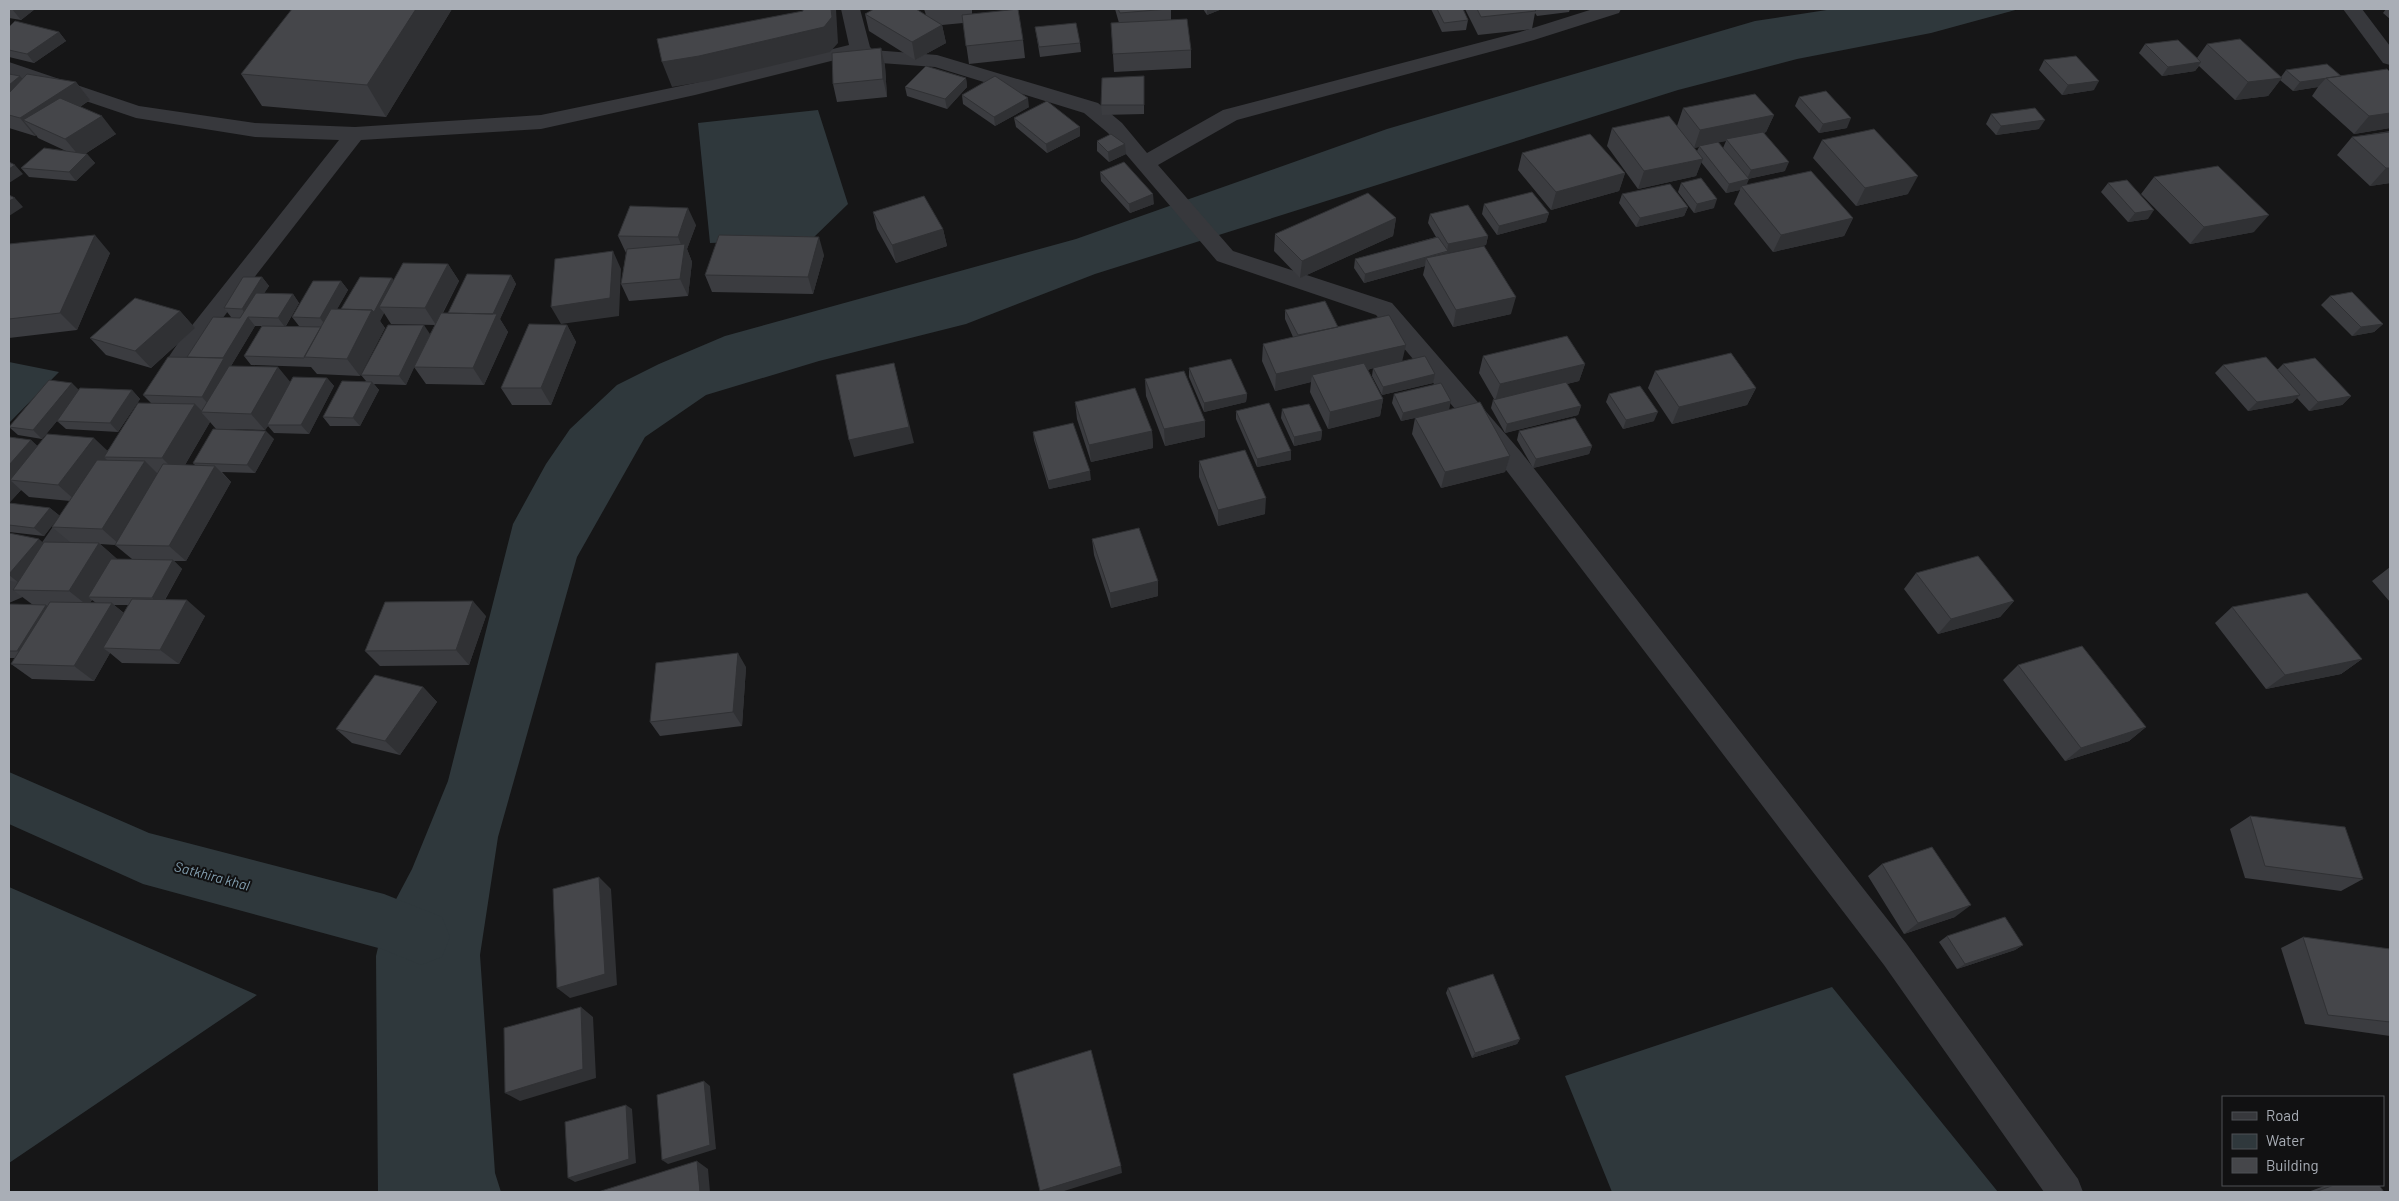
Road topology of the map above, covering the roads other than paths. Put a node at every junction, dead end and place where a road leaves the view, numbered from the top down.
1 (851, 9) edge
2 (1612, 9) edge
3 (2352, 9) edge
4 (860, 48) junction
5 (2390, 59) edge
6 (9, 68) edge
7 (355, 134) junction
8 (1145, 163) junction
9 (147, 407) edge
10 (98, 481) edge
11 (9, 592) edge
12 (2065, 1192) edge

1 - 4 street
2 - 8 street
3 - 5 street
4 - 7 street
4 - 8 street
6 - 7 street
7 - 9 street
8 - 12 street
10 - 11 street

